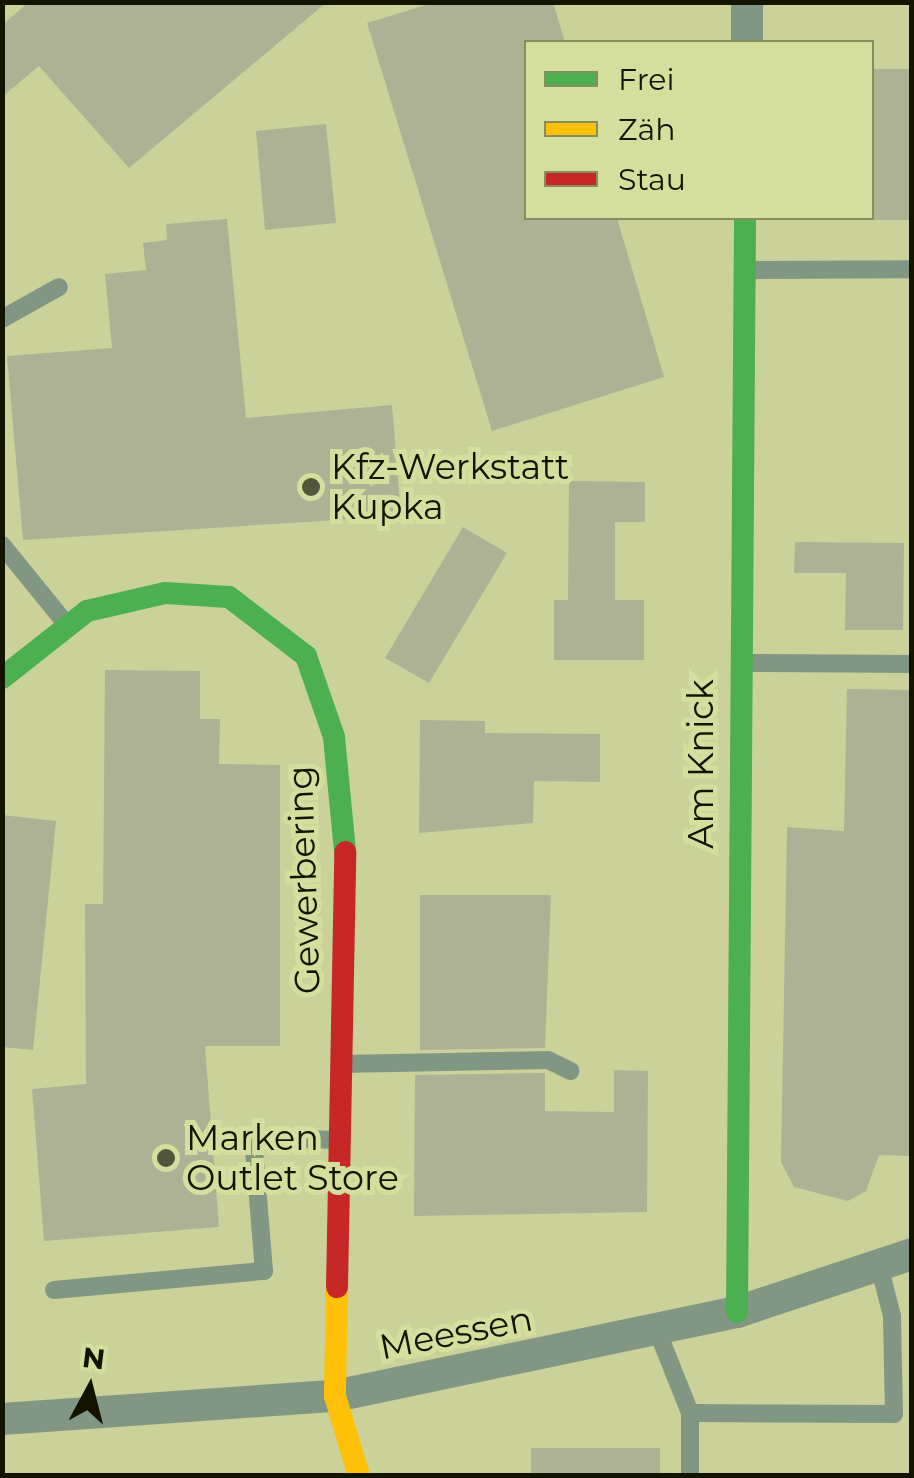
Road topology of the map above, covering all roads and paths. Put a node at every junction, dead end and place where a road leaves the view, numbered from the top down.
1 (747, 2) edge
2 (747, 40) edge
3 (745, 220) edge
4 (912, 269) edge
5 (745, 270) junction
6 (60, 287) dead end
7 (2, 319) edge
8 (2, 545) edge
9 (68, 626) junction
10 (742, 663) junction
11 (912, 664) edge
12 (5, 670) edge
13 (342, 1064) junction
14 (571, 1071) dead end
15 (340, 1140) junction
16 (912, 1254) edge
17 (879, 1265) junction
18 (54, 1290) dead end
19 (737, 1312) junction
20 (657, 1330) junction
21 (335, 1396) junction
22 (690, 1413) junction
23 (2, 1419) edge
24 (359, 1476) edge
25 (690, 1476) edge

1 - 2 street
3 - 5 street, Am Knick
4 - 5 lane
5 - 10 street, Am Knick
6 - 7 lane
8 - 9 lane
9 - 12 street, Gewerbering
9 - 13 street, Gewerbering
10 - 11 lane
10 - 19 street, Am Knick
13 - 14 lane
13 - 15 street, Gewerbering
15 - 18 lane
15 - 21 street, Gewerbering
16 - 17 street, Meessen
17 - 19 street, Meessen
17 - 22 lane
19 - 20 street, Meessen
20 - 21 street, Meessen
20 - 22 lane
21 - 23 street, Meessen
21 - 24 street, Gewerbering
22 - 25 lane

